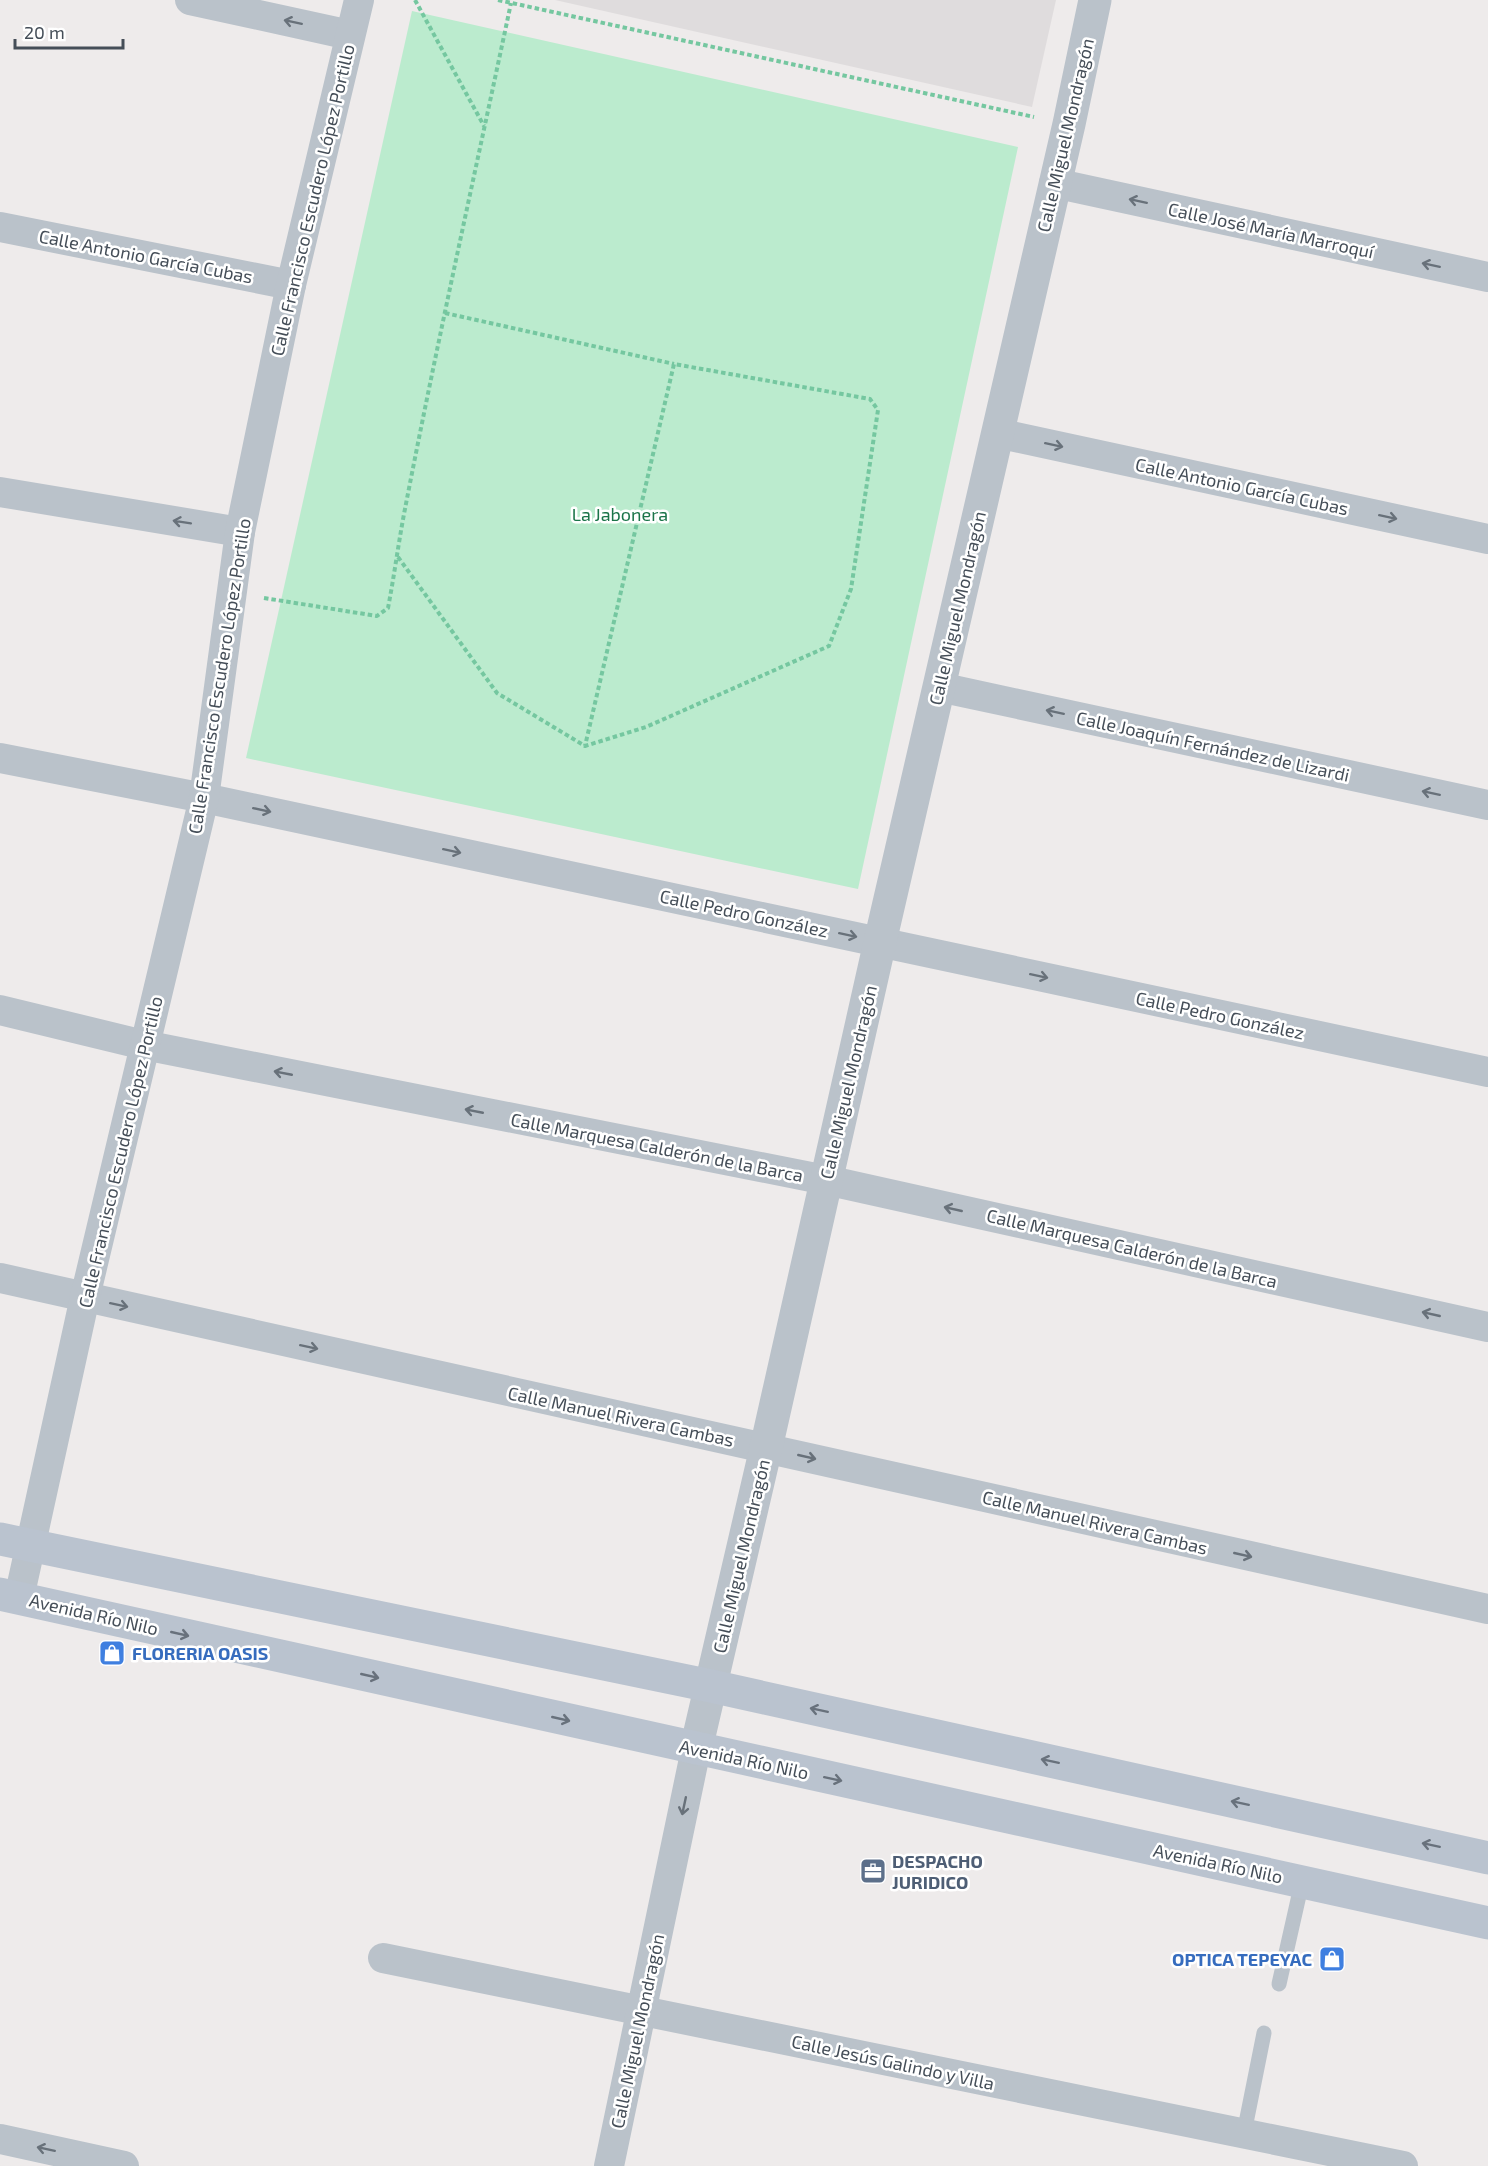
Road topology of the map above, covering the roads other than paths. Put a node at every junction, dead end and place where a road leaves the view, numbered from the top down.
1 (190, 0) edge
2 (359, 0) edge
3 (1095, 0) edge
4 (350, 35) junction
5 (1054, 183) junction
6 (0, 227) edge
7 (1488, 277) edge
8 (291, 285) junction
9 (997, 433) junction
10 (0, 492) edge
11 (240, 532) junction
12 (1488, 539) edge
13 (939, 687) junction
14 (0, 758) edge
15 (204, 798) junction
16 (1488, 805) edge
17 (880, 942) junction
18 (0, 1010) edge
19 (144, 1045) junction
20 (1488, 1072) edge
21 (826, 1180) junction
22 (0, 1278) edge
23 (85, 1297) junction
24 (1488, 1327) edge
25 (766, 1448) junction
26 (0, 1539) edge
27 (31, 1546) junction
28 (10, 1596) edge
29 (1488, 1609) edge
30 (711, 1686) junction
31 (696, 1749) junction
32 (1488, 1858) edge
33 (1302, 1882) junction
34 (1488, 1923) edge
35 (382, 1958) dead end
36 (1279, 1984) dead end
37 (641, 2010) junction
38 (1264, 2034) dead end
39 (1244, 2133) junction
40 (0, 2139) edge
41 (124, 2166) edge
42 (609, 2166) edge
43 (1403, 2166) edge

4 -> 1 street
2 - 4 street, Calle Francisco Escudero López Portillo
3 - 5 street, Calle Miguel Mondragón
4 - 8 street, Calle Francisco Escudero López Portillo
7 -> 5 street, Calle José María Marroquí
5 - 9 street, Calle Miguel Mondragón
6 - 8 street, Calle Antonio García Cubas
8 - 11 street, Calle Francisco Escudero López Portillo
9 -> 12 street, Calle Antonio García Cubas
9 - 13 street, Calle Miguel Mondragón
11 -> 10 street
11 - 15 street, Calle Francisco Escudero López Portillo
16 -> 13 street, Calle Joaquín Fernández de Lizardi
13 - 17 street, Calle Miguel Mondragón
14 - 15 street, Calle Pedro González
15 -> 17 street, Calle Pedro González
15 - 19 street, Calle Francisco Escudero López Portillo
17 -> 20 street, Calle Pedro González
17 - 21 street, Calle Miguel Mondragón
18 - 19 street, Calle Marquesa Calderón de la Barca
21 -> 19 street, Calle Marquesa Calderón de la Barca
19 - 23 street, Calle Francisco Escudero López Portillo
24 -> 21 street, Calle Marquesa Calderón de la Barca
21 - 25 street, Calle Miguel Mondragón
22 - 23 street, Calle Manuel Rivera Cambas
23 -> 25 street, Calle Manuel Rivera Cambas
23 - 27 street, Calle Francisco Escudero López Portillo
25 -> 29 street, Calle Manuel Rivera Cambas
25 - 30 street, Calle Miguel Mondragón
26 - 27 main road
27 - 28 street, Calle Francisco Escudero López Portillo
27 - 30 main road
28 -> 31 main road, Avenida Río Nilo
30 - 31 street, Calle Miguel Mondragón
32 -> 30 main road
31 -> 33 main road, Avenida Río Nilo
31 -> 37 street, Calle Miguel Mondragón
33 - 34 main road, Avenida Río Nilo
33 - 36 lane
35 - 37 street, Calle Jesús Galindo y Villa
37 - 39 street, Calle Jesús Galindo y Villa
37 - 42 street, Calle Miguel Mondragón
38 - 39 lane
39 - 43 street, Calle Jesús Galindo y Villa
41 -> 40 street

